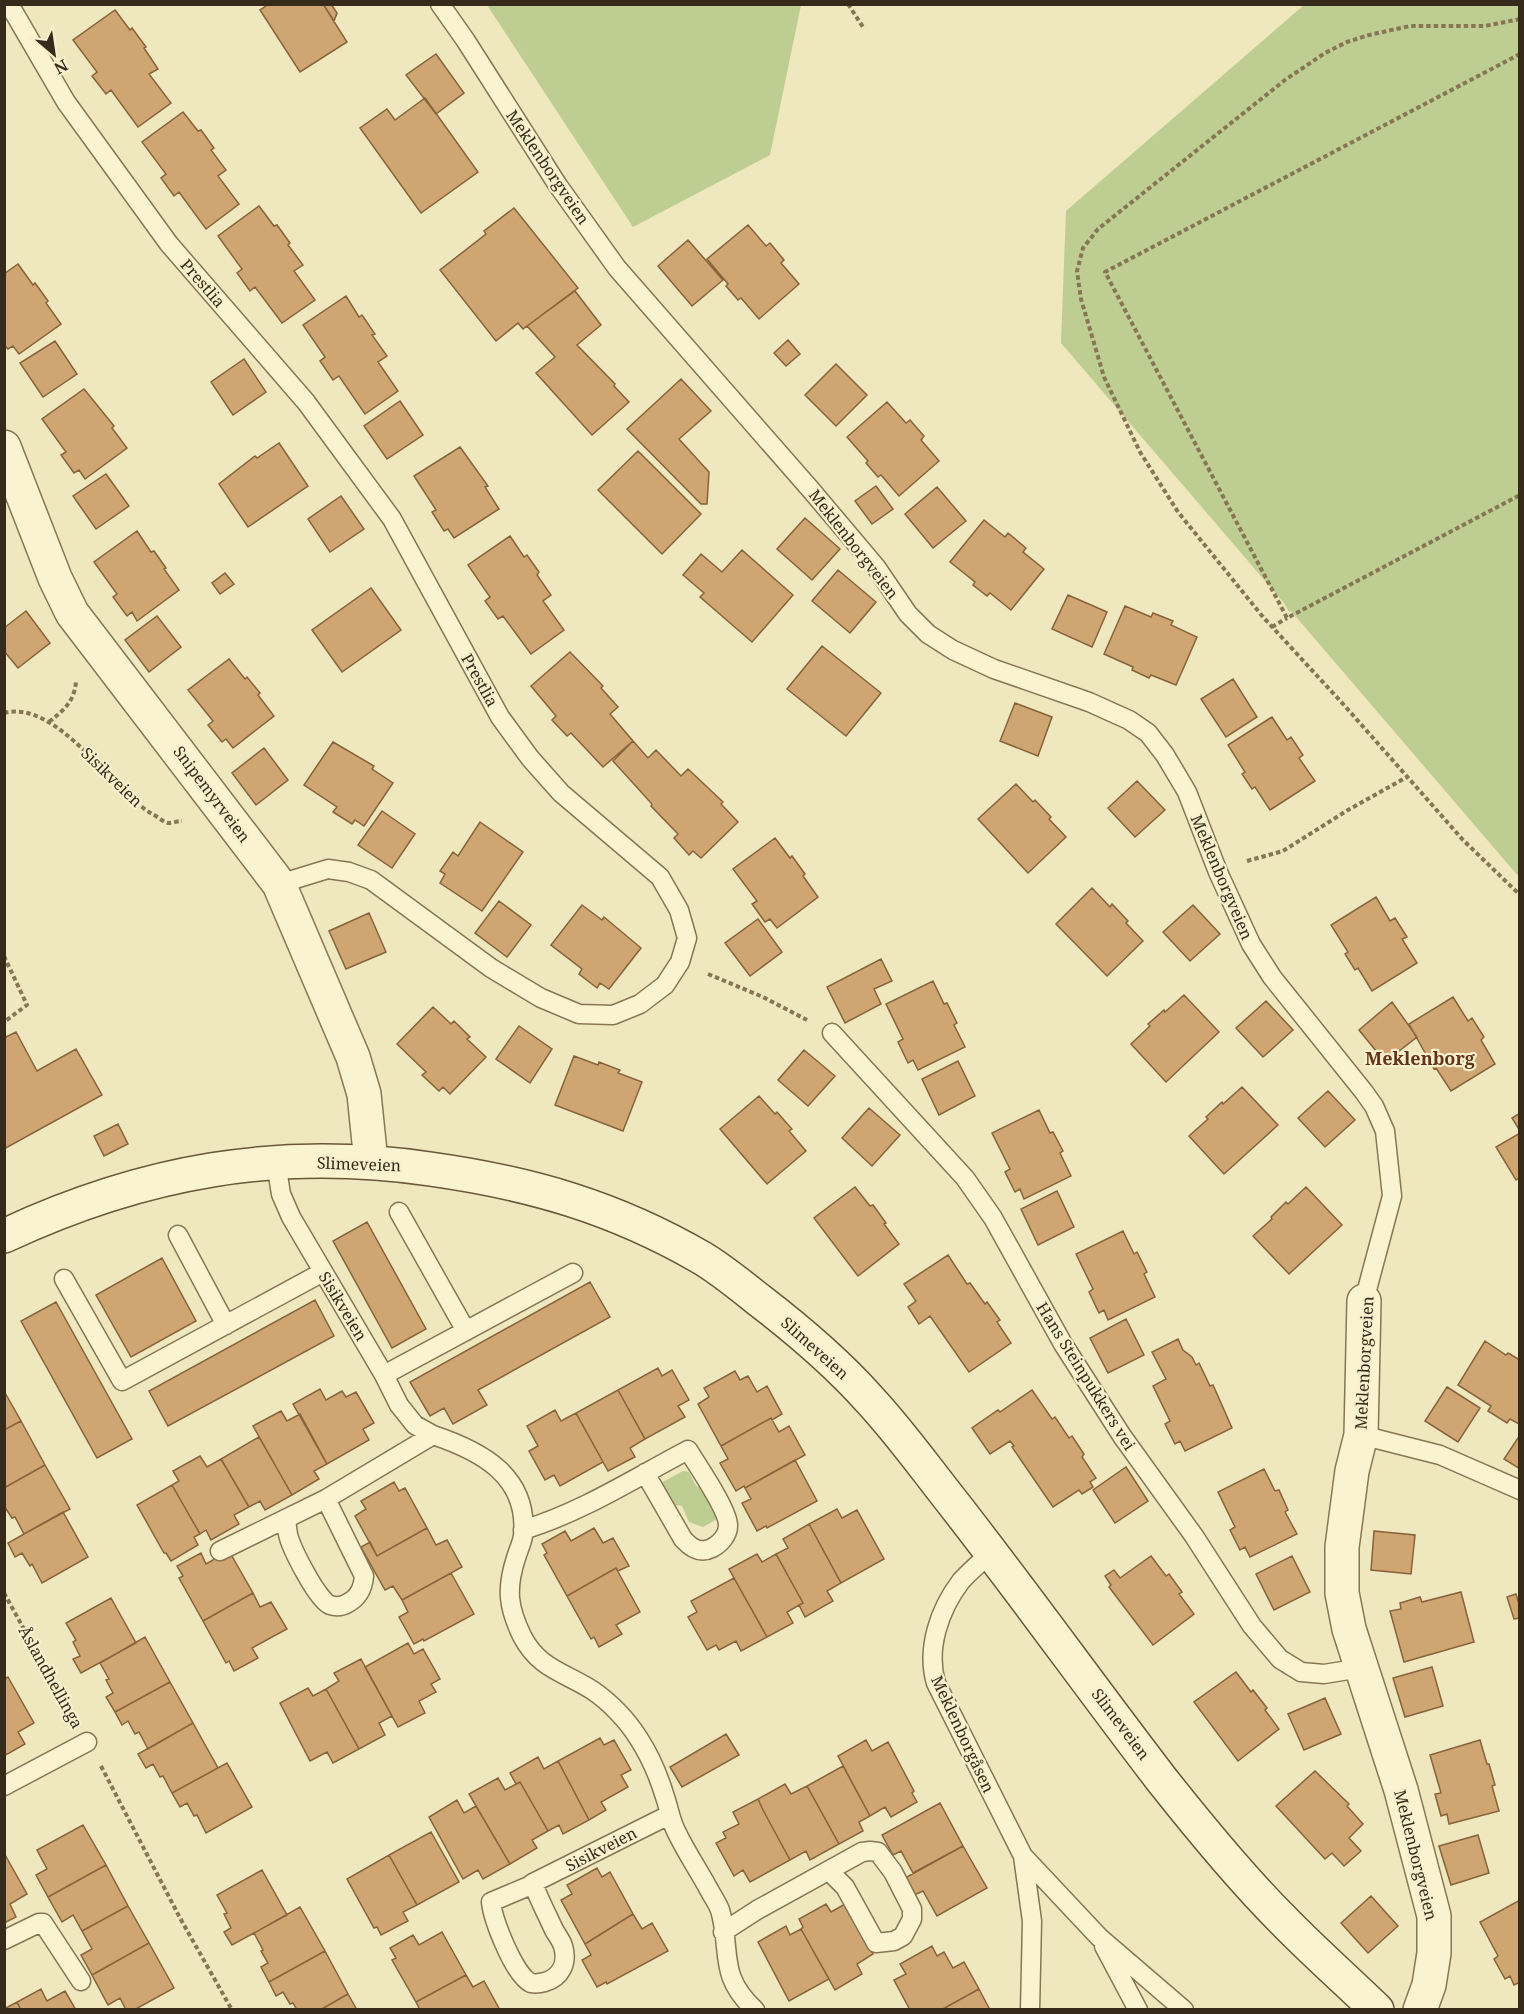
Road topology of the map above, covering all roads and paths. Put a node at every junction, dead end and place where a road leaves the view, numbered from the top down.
1 (9, 4) edge
2 (440, 4) edge
3 (848, 4) edge
4 (1520, 19) edge
5 (863, 27) dead end
6 (1520, 54) edge
7 (4, 447) edge
8 (1520, 495) edge
9 (1287, 618) junction
10 (1272, 627) junction
11 (76, 678) dead end
12 (4, 713) edge
13 (49, 722) junction
14 (1407, 777) junction
15 (224, 810) junction
16 (1217, 870) junction
17 (279, 884) junction
18 (1520, 895) edge
19 (4, 956) edge
20 (680, 962) junction
21 (4, 1022) edge
22 (832, 1033) joint
23 (371, 1162) junction
24 (276, 1163) junction
25 (399, 1212) dead end
26 (178, 1235) dead end
27 (4, 1236) edge
28 (323, 1272) junction
29 (573, 1273) dead end
30 (64, 1279) dead end
31 (1365, 1301) joint
32 (226, 1325) junction
33 (466, 1331) junction
34 (384, 1375) junction
35 (433, 1435) junction
36 (1361, 1435) junction
37 (645, 1473) junction
38 (1520, 1490) edge
39 (326, 1499) junction
40 (286, 1520) junction
41 (523, 1530) junction
42 (220, 1551) dead end
43 (992, 1552) junction
44 (4, 1593) edge
45 (1361, 1668) junction
46 (87, 1742) junction
47 (4, 1786) edge
48 (669, 1815) junction
49 (1023, 1856) junction
50 (830, 1871) junction
51 (533, 1883) junction
52 (723, 1932) junction
53 (1099, 1937) junction
54 (4, 1940) edge
55 (81, 1981) dead end
56 (232, 2010) edge
57 (755, 2010) edge
58 (1030, 2010) edge
59 (1138, 2010) edge
60 (1184, 2010) edge
61 (1377, 2010) edge
62 (1420, 2010) edge

1 - 20 lane, Prestlia
2 - 16 lane, Meklenborgveien
3 - 5 path
4 - 10 path
6 - 9 path
7 - 15 street, Snipemyrveien
8 - 9 path
9 - 10 path
10 - 14 path
11 - 13 path
12 - 13 path, Sisikveien
13 - 15 path, Sisikveien
14 - 16 path
14 - 18 path
15 - 17 street, Snipemyrveien
16 - 31 lane, Meklenborgveien
17 - 20 lane, Prestlia
17 - 23 street, Snipemyrveien
19 - 21 path
20 - 22 path
22 - 45 lane, Hans Steinpukkers vei
23 - 24 street, Slimeveien
23 - 43 street, Slimeveien
24 - 27 street, Slimeveien
24 - 28 lane, Sisikveien
25 - 33 lane
26 - 32 lane
28 - 32 lane
28 - 34 lane, Sisikveien
29 - 33 lane
30 - 32 lane
31 - 36 street, Meklenborgveien
33 - 34 lane
34 - 35 lane, Sisikveien
35 - 39 lane
35 - 41 lane, Sisikveien
36 - 38 lane
36 - 45 street, Meklenborgveien
37 - 37 lane
37 - 41 lane
39 - 40 lane
39 - 40 lane
40 - 42 lane
41 - 48 lane, Sisikveien
43 - 49 lane, Meklenborgåsen
43 - 61 street, Slimeveien
44 - 46 path, Åslandhellinga
45 - 62 street, Meklenborgveien
46 - 47 lane, Åslandhellinga
46 - 56 path
48 - 51 lane, Sisikveien
48 - 52 lane, Sisikveien
49 - 53 lane, Meklenborgåsen
49 - 58 lane, Meklenborgåsen
50 - 50 lane
50 - 52 lane
51 - 51 lane, Sisikveien
52 - 57 lane, Sisikveien
53 - 59 lane, Meklenborgåsen
53 - 60 lane, Meklenborgåsen
54 - 55 lane

